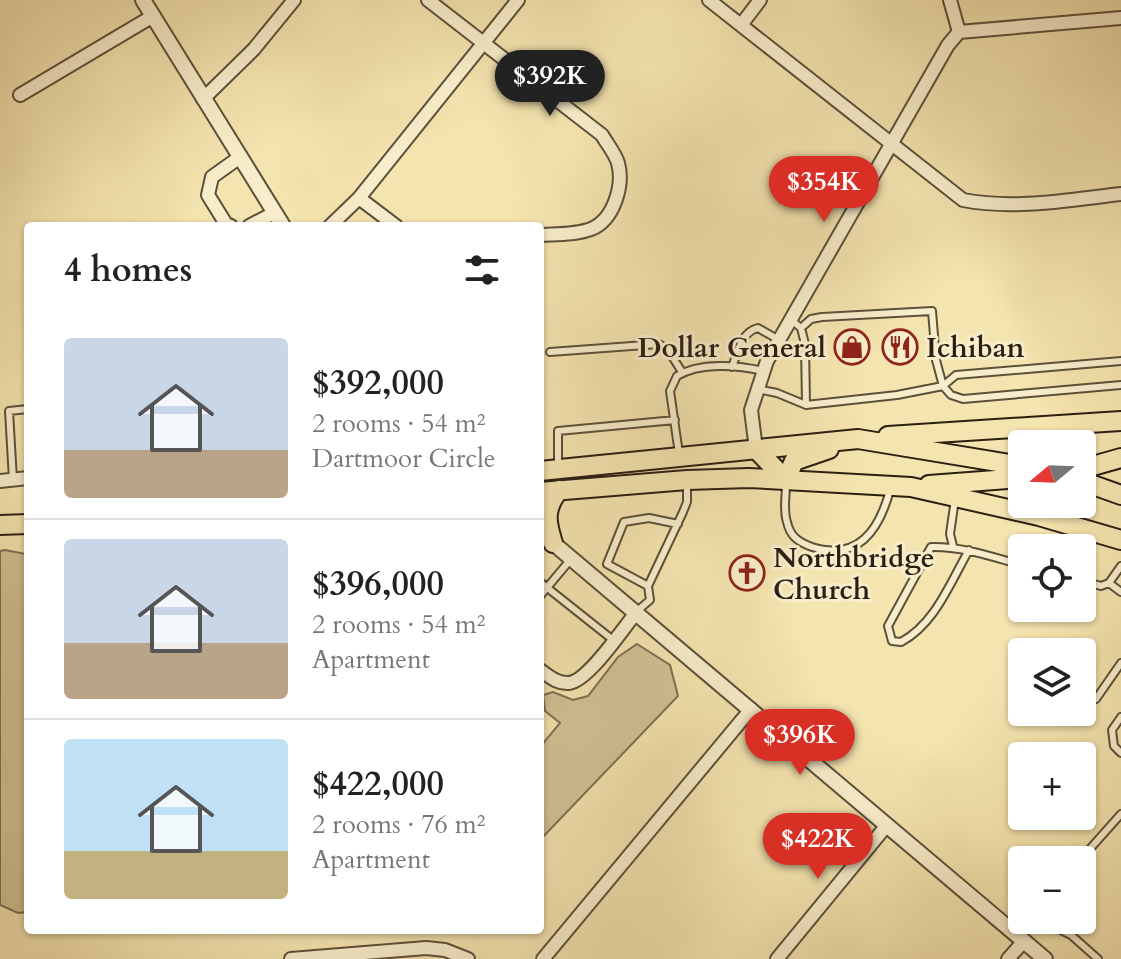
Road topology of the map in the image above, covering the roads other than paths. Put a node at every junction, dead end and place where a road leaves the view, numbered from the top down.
1 (143, 0) edge
2 (294, 0) edge
3 (428, 0) edge
4 (518, 0) edge
5 (709, 0) edge
6 (760, 0) edge
7 (950, 0) edge
8 (153, 16) junction
9 (1121, 18) edge
10 (741, 25) junction
11 (959, 32) junction
12 (483, 43) junction
13 (20, 95) dead end
14 (203, 99) junction
15 (890, 145) junction
16 (240, 157) junction
17 (1121, 194) edge
18 (359, 198) junction
19 (278, 219) edge
20 (225, 222) edge
21 (334, 222) edge
22 (391, 222) edge
23 (544, 235) edge
24 (796, 324) junction
25 (779, 340) junction
26 (550, 352) dead end
27 (1121, 361) edge
28 (732, 367) junction
29 (763, 371) junction
30 (682, 372) junction
31 (1121, 385) edge
32 (943, 386) junction
33 (757, 389) junction
34 (806, 405) junction
35 (24, 409) edge
36 (675, 420) junction
37 (1121, 421) edge
38 (858, 439) junction
39 (756, 449) junction
40 (679, 456) junction
41 (1121, 458) edge
42 (1008, 464) edge
43 (1096, 465) edge
44 (549, 470) edge
45 (1008, 479) edge
46 (7, 480) edge
47 (687, 480) junction
48 (786, 480) junction
49 (891, 486) junction
50 (1096, 486) edge
51 (911, 487) junction
52 (550, 491) edge
53 (1121, 495) edge
54 (955, 497) junction
55 (24, 524) edge
56 (678, 524) junction
57 (0, 525) edge
58 (546, 538) edge
59 (1121, 540) edge
60 (953, 546) junction
61 (969, 550) junction
62 (571, 559) junction
63 (1008, 561) edge
64 (1121, 566) edge
65 (1109, 583) junction
66 (1096, 585) edge
67 (544, 586) edge
68 (648, 586) junction
69 (548, 589) junction
70 (544, 592) edge
71 (1121, 592) edge
72 (635, 614) junction
73 (613, 640) junction
74 (1121, 663) edge
75 (544, 675) edge
76 (1096, 699) dead end
77 (751, 709) junction
78 (1121, 717) edge
79 (1121, 753) edge
80 (1121, 814) edge
81 (887, 825) junction
82 (1092, 846) edge
83 (1020, 934) edge
84 (1069, 934) edge
85 (1019, 937) junction
86 (291, 959) edge
87 (468, 959) edge
88 (543, 959) edge
89 (777, 959) edge
90 (1008, 959) edge
91 (1045, 959) edge
92 (1098, 959) edge

1 - 8 street
2 - 14 street
3 - 12 street
4 - 12 street
5 - 10 street
6 - 10 street
7 - 11 street
8 - 13 street
8 - 14 street
9 - 11 street
10 - 15 street
11 - 15 street
12 - 18 street
12 - 23 street
14 - 16 street
15 - 17 street
15 - 24 street
16 - 19 street
16 - 20 street
18 - 21 street
18 - 22 street
24 - 25 street
24 - 32 lane
24 - 34 lane
25 - 28 lane
25 - 29 street
26 - 30 lane
27 - 32 lane
28 - 29 lane
28 - 30 lane
29 - 33 street
30 - 36 lane
31 - 32 lane
32 - 34 lane
33 - 34 lane
33 - 39 street
35 - 46 lane
36 - 40 lane
36 - 44 lane
37 - 38 main road
38 - 39 main road
38 - 42 main road
38 - 48 main road
39 - 40 main road
39 - 47 main road
39 - 48 main road
40 - 44 main road
41 - 43 main road
45 - 51 main road
47 - 48 main road
47 - 52 main road
47 - 56 lane
48 - 49 main road
48 - 49 lane
49 - 51 main road
50 - 53 main road
51 - 54 main road
52 - 58 main road
54 - 59 main road
54 - 60 lane
55 - 57 main road
56 - 68 lane
56 - 68 lane
58 - 62 street
60 - 61 lane
60 - 61 lane
61 - 63 lane
62 - 69 lane
62 - 72 street
64 - 65 lane
65 - 66 lane
65 - 71 lane
67 - 69 lane
68 - 72 lane
69 - 70 lane
69 - 73 lane
72 - 73 street
72 - 77 street
73 - 75 street
74 - 76 lane
77 - 81 street
77 - 88 street
78 - 79 lane
80 - 82 lane
81 - 85 street
81 - 89 street
83 - 85 lane
84 - 92 lane
85 - 90 street
85 - 91 street
86 - 87 street

